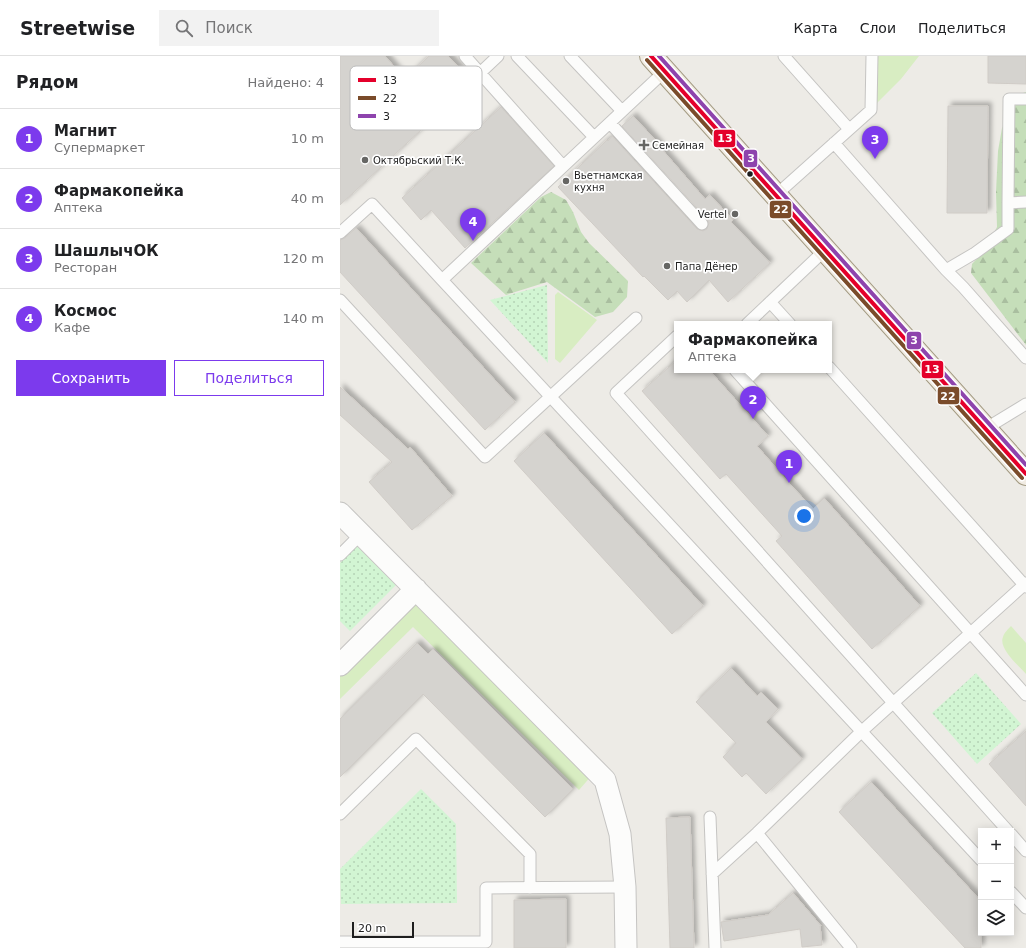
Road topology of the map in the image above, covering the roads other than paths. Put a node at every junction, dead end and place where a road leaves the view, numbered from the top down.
1 (465, 56) edge
2 (498, 56) edge
3 (517, 56) edge
4 (570, 56) edge
5 (784, 56) edge
6 (872, 56) edge
7 (658, 64) edge
8 (474, 66) edge
9 (482, 71) edge
10 (482, 75) edge
11 (1026, 99) edge
12 (622, 111) junction
13 (610, 123) junction
14 (849, 129) junction
15 (594, 137) junction
16 (834, 143) junction
17 (563, 166) junction
18 (776, 195) junction
19 (1026, 202) edge
20 (1008, 203) junction
21 (702, 224) dead end
22 (340, 232) edge
23 (825, 250) junction
24 (946, 270) junction
25 (442, 280) junction
26 (340, 300) edge
27 (770, 302) junction
28 (636, 318) dead end
29 (750, 321) edge
30 (787, 321) edge
31 (674, 339) edge
32 (1026, 358) edge
33 (832, 370) edge
34 (738, 373) edge
35 (550, 397) junction
36 (1026, 404) edge
37 (985, 429) junction
38 (1026, 474) edge
39 (340, 513) edge
40 (361, 534) junction
41 (340, 555) edge
42 (1025, 585) edge
43 (416, 589) junction
44 (971, 633) junction
45 (340, 665) edge
46 (1026, 695) edge
47 (894, 703) junction
48 (862, 732) junction
49 (340, 814) edge
50 (710, 816) dead end
51 (1005, 828) edge
52 (757, 833) junction
53 (1014, 837) edge
54 (1026, 851) edge
55 (978, 857) edge
56 (712, 874) junction
57 (625, 887) junction
58 (530, 888) junction
59 (1014, 895) edge
60 (1026, 908) edge
61 (340, 942) edge
62 (626, 948) edge
63 (714, 948) edge
64 (851, 948) edge

1 - 8 lane
2 - 9 lane
3 - 15 lane
4 - 12 lane
5 - 14 lane
6 - 14 lane
7 - 12 lane
7 - 18 main road
10 - 17 lane
11 - 20 lane
12 - 13 lane
13 - 15 lane
13 - 21 lane
14 - 16 lane
15 - 17 lane
16 - 18 lane
16 - 24 lane
17 - 25 lane
18 - 23 main road
19 - 20 lane
20 - 24 lane
22 - 25 lane
23 - 27 lane
23 - 37 main road
24 - 32 lane
25 - 35 lane
26 - 35 lane
27 - 29 lane
27 - 30 lane
28 - 35 lane
31 - 47 lane
33 - 42 lane
34 - 44 lane
35 - 48 lane
36 - 37 lane
37 - 38 main road
39 - 40 street
40 - 41 lane
40 - 43 street
42 - 44 lane
43 - 45 street
43 - 57 street
44 - 46 lane
44 - 47 lane
47 - 48 lane
47 - 51 lane
48 - 52 lane
48 - 55 lane
49 - 58 lane
50 - 56 lane
52 - 56 lane
52 - 64 lane
53 - 54 lane
56 - 63 lane
57 - 58 lane
57 - 62 street
58 - 61 lane
59 - 60 lane

